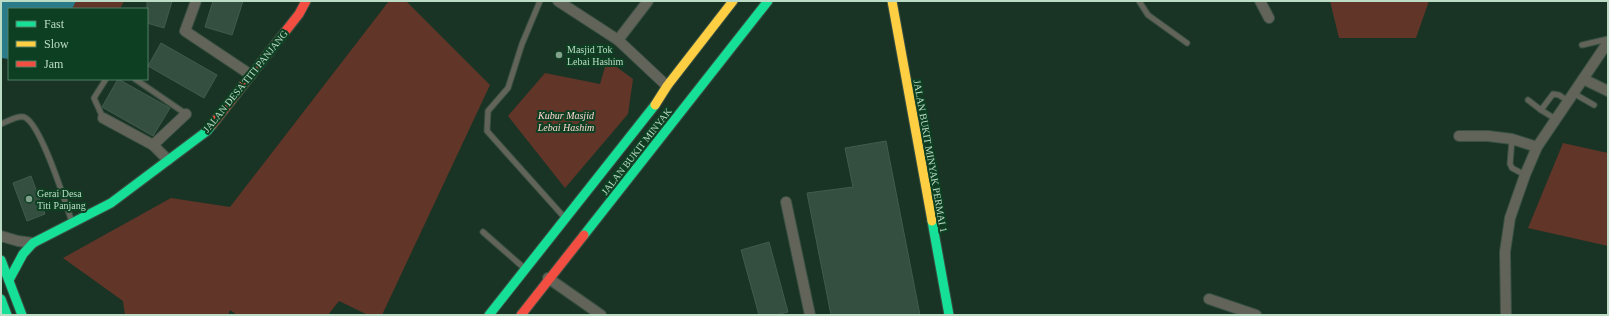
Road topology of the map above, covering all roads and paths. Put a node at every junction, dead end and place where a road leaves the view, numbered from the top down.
1 (196, 1) edge
2 (306, 1) edge
3 (540, 1) edge
4 (558, 1) edge
5 (648, 1) edge
6 (733, 1) edge
7 (768, 1) edge
8 (892, 1) edge
9 (1139, 1) edge
10 (1260, 1) edge
11 (1269, 18) dead end
12 (618, 40) junction
13 (1608, 41) edge
14 (1186, 44) dead end
15 (1582, 45) dead end
16 (251, 74) junction
17 (1583, 79) junction
18 (105, 80) edge
19 (136, 80) edge
20 (667, 86) junction
21 (1608, 91) edge
22 (1571, 97) junction
23 (1528, 100) dead end
24 (1594, 105) dead end
25 (1542, 110) junction
26 (186, 114) joint
27 (103, 118) joint
28 (1557, 120) junction
29 (1, 124) edge
30 (1459, 136) dead end
31 (1512, 139) junction
32 (153, 145) junction
33 (1537, 147) junction
34 (168, 160) junction
35 (1525, 175) junction
36 (786, 202) dead end
37 (565, 218) junction
38 (72, 223) junction
39 (483, 232) dead end
40 (1, 236) edge
41 (33, 243) junction
42 (1, 260) edge
43 (527, 267) junction
44 (541, 278) junction
45 (9, 280) junction
46 (508, 291) junction
47 (1209, 299) dead end
48 (530, 303) junction
49 (22, 315) edge
50 (489, 315) edge
51 (521, 315) edge
52 (601, 315) edge
53 (810, 315) edge
54 (949, 315) edge
55 (1256, 315) edge
56 (1506, 315) edge

1 - 16 street
2 - 16 main road, JALAN DESA TITI PANJANG
3 - 37 lane
4 - 12 street
5 - 12 street
6 - 20 main road, JALAN BUKIT MINYAK
7 - 44 main road, JALAN BUKIT MINYAK
8 - 54 main road, JALAN BUKIT MINYAK PERMAI 1
9 - 14 lane
10 - 11 street
12 - 20 street
13 - 15 lane
13 - 17 street
16 - 34 main road, JALAN DESA TITI PANJANG
17 - 21 street
17 - 22 street
18 - 27 lane
19 - 26 lane
20 - 37 main road, JALAN BUKIT MINYAK
22 - 24 lane
22 - 25 lane
22 - 28 street
23 - 25 lane
25 - 28 lane
26 - 32 street
27 - 32 street
28 - 33 street
29 - 38 lane
30 - 31 street
31 - 33 street
31 - 35 lane
32 - 34 street
33 - 35 street
34 - 38 main road, JALAN DESA TITI PANJANG
35 - 56 street
36 - 53 street
37 - 43 main road, JALAN BUKIT MINYAK
38 - 41 main road, JALAN DESA TITI PANJANG
39 - 43 lane
40 - 41 street
41 - 45 main road, JALAN DESA TITI PANJANG
42 - 45 main road
43 - 44 main road
43 - 46 main road, JALAN BUKIT MINYAK
44 - 48 main road, JALAN BUKIT MINYAK
44 - 52 street
45 - 49 main road
46 - 48 main road
46 - 50 main road, JALAN BUKIT MINYAK
47 - 55 street
48 - 51 main road, JALAN BUKIT MINYAK

